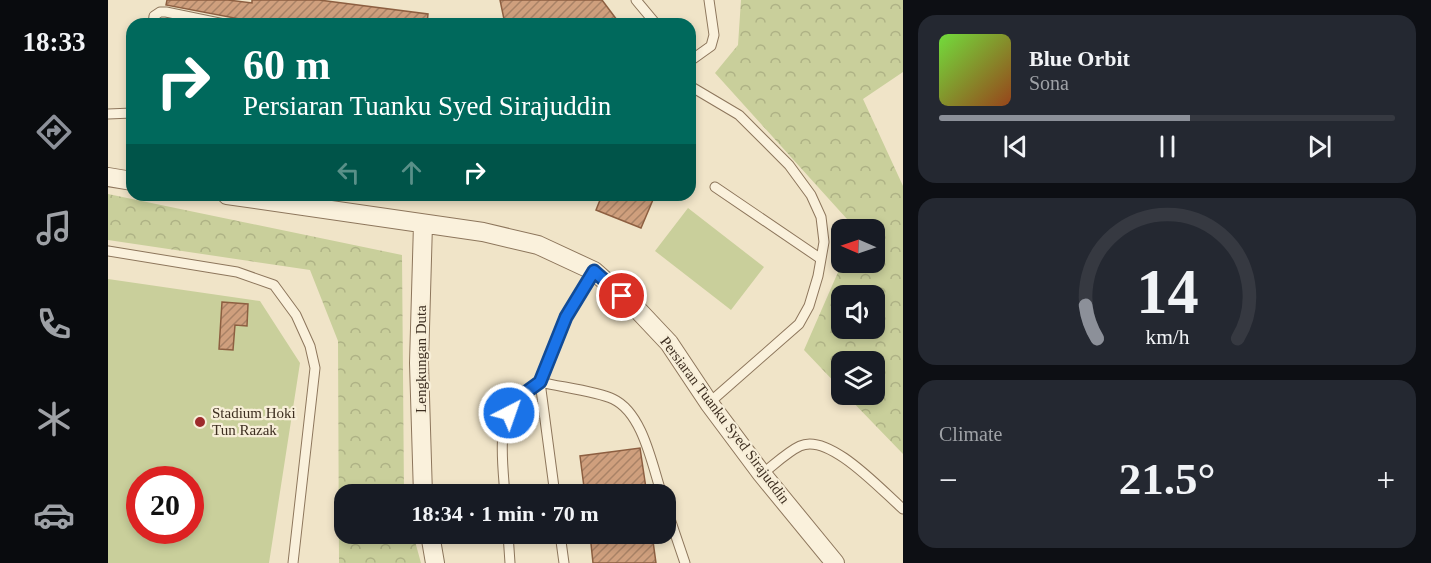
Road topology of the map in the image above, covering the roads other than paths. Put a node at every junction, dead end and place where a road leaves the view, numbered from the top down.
1 (636, 0) edge
2 (710, 0) edge
3 (154, 18) edge
4 (195, 18) edge
5 (651, 18) edge
6 (696, 57) edge
7 (696, 90) edge
8 (126, 113) edge
9 (108, 114) edge
10 (108, 177) edge
11 (126, 180) edge
12 (716, 187) dead end
13 (268, 201) edge
14 (423, 224) junction
15 (108, 251) edge
16 (821, 259) junction
17 (594, 271) junction
18 (540, 382) junction
19 (709, 403) junction
20 (762, 474) junction
21 (423, 484) edge
22 (504, 484) edge
23 (554, 484) edge
24 (658, 484) edge
25 (903, 509) edge
26 (676, 536) edge
27 (432, 544) edge
28 (509, 544) edge
29 (561, 544) edge
30 (293, 563) edge
31 (435, 563) edge
32 (510, 563) edge
33 (564, 563) edge
34 (685, 563) edge
35 (835, 563) edge

1 - 5 lane
2 - 6 lane
3 - 4 lane
7 - 16 lane
8 - 9 lane
10 - 11 street
12 - 16 lane
13 - 14 street, Persiaran Tuanku Syed Sirajuddin
14 - 17 street, Persiaran Tuanku Syed Sirajuddin
14 - 21 street, Lengkungan Duta
15 - 30 lane
16 - 19 lane
17 - 18 lane
17 - 19 street, Persiaran Tuanku Syed Sirajuddin
18 - 22 lane
18 - 23 lane
18 - 24 lane
19 - 20 street, Persiaran Tuanku Syed Sirajuddin
20 - 25 lane
20 - 35 street, Persiaran Tuanku Syed Sirajuddin
26 - 34 lane
27 - 31 street
28 - 32 lane
29 - 33 lane

